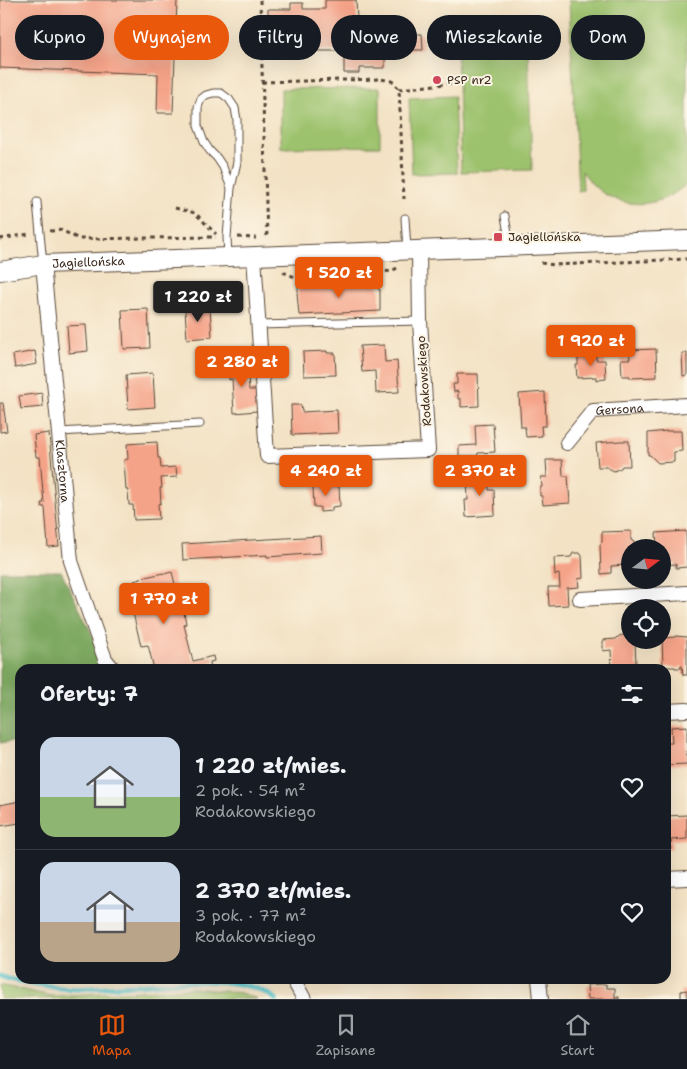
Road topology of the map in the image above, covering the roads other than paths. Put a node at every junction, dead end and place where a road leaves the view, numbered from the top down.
1 (231, 188) junction
2 (37, 202) dead end
3 (505, 216) dead end
4 (405, 218) dead end
5 (687, 240) edge
6 (510, 247) junction
7 (254, 256) junction
8 (410, 256) junction
9 (228, 257) junction
10 (43, 264) junction
11 (0, 271) edge
12 (420, 321) junction
13 (258, 325) junction
14 (687, 406) edge
15 (200, 424) dead end
16 (59, 432) junction
17 (568, 443) dead end
18 (687, 593) edge
19 (580, 599) dead end
20 (109, 664) edge
21 (687, 710) edge
22 (671, 711) edge
23 (687, 878) edge
24 (671, 879) edge
25 (296, 984) edge
26 (540, 984) edge
27 (304, 999) edge
28 (541, 999) edge

1 - 1 lane
1 - 9 lane
2 - 10 lane
3 - 6 lane
4 - 8 lane
5 - 6 street, Jagiellońska
6 - 8 street, Jagiellońska
7 - 8 street, Jagiellońska
7 - 9 street, Jagiellońska
7 - 13 street, Rodakowskiego
8 - 12 street, Rodakowskiego
9 - 10 street, Jagiellońska
10 - 11 street, Jagiellońska
10 - 16 street, Klasztorna
12 - 13 lane
12 - 13 street, Rodakowskiego
14 - 17 street, Gersona
15 - 16 lane
16 - 20 street, Klasztorna
18 - 19 street
21 - 22 street
23 - 24 street
25 - 27 street
26 - 28 street

